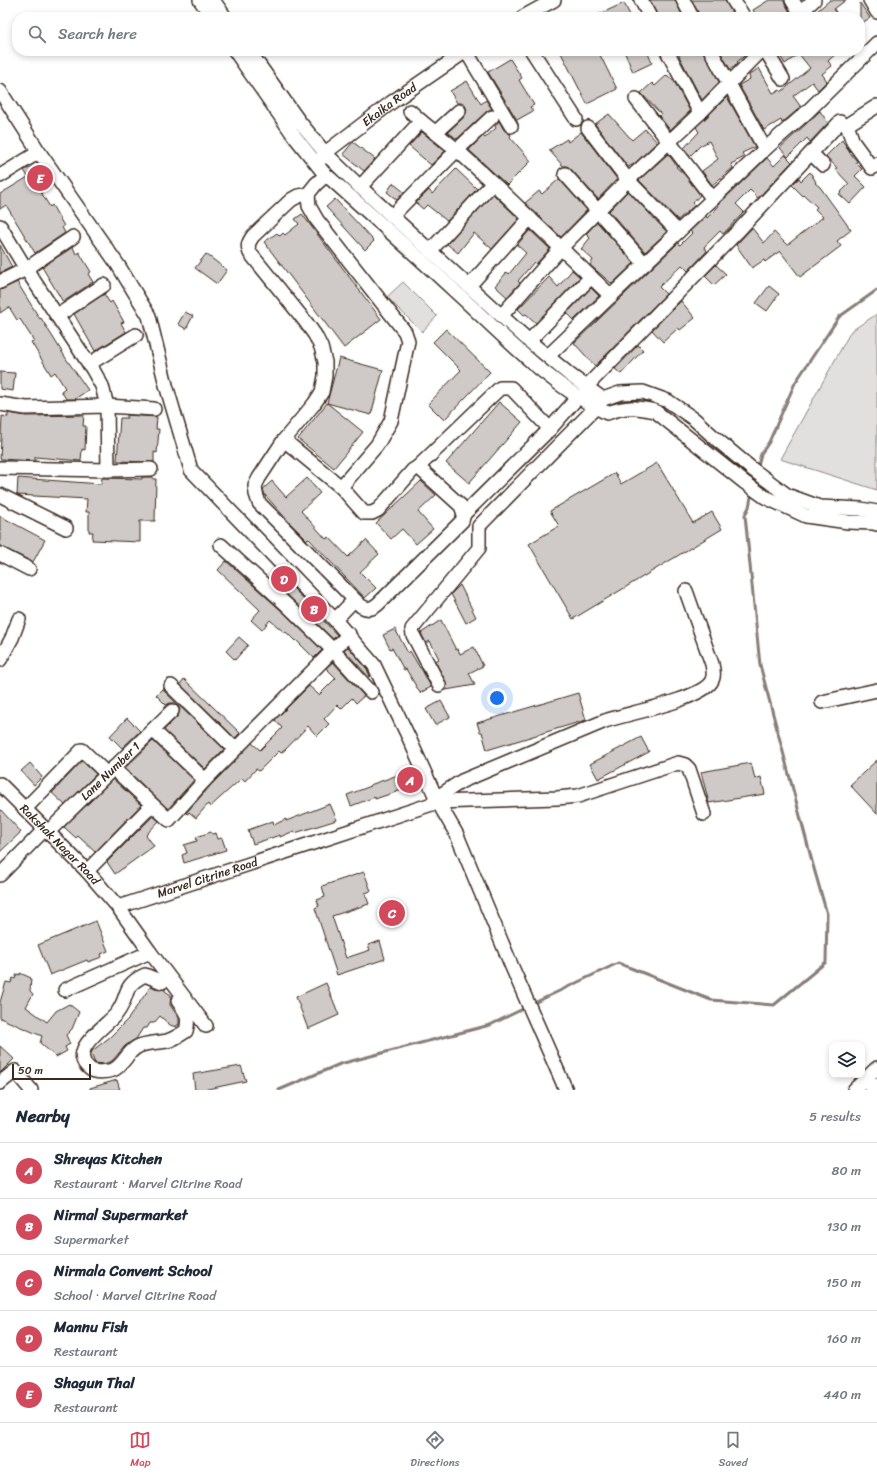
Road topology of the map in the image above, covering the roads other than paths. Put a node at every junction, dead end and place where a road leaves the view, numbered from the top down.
1 (200, 0) edge
2 (213, 0) edge
3 (554, 0) edge
4 (641, 0) edge
5 (683, 0) edge
6 (733, 0) edge
7 (792, 0) edge
8 (814, 0) edge
9 (870, 0) edge
10 (208, 12) edge
11 (221, 12) edge
12 (532, 12) edge
13 (647, 12) edge
14 (689, 12) edge
15 (741, 12) edge
16 (797, 12) edge
17 (801, 12) edge
18 (877, 12) edge
19 (877, 43) edge
20 (865, 55) edge
21 (238, 56) edge
22 (253, 56) edge
23 (459, 56) edge
24 (469, 56) edge
25 (535, 56) edge
26 (670, 56) edge
27 (714, 56) edge
28 (756, 56) edge
29 (769, 56) edge
30 (864, 56) edge
31 (783, 79) dead end
32 (729, 82) junction
33 (0, 91) edge
34 (636, 99) dead end
35 (877, 106) edge
36 (459, 110) dead end
37 (410, 111) dead end
38 (700, 113) junction
39 (492, 117) dead end
40 (576, 118) dead end
41 (421, 121) junction
42 (840, 122) dead end
43 (512, 126) dead end
44 (588, 128) dead end
45 (435, 133) junction
46 (669, 141) junction
47 (765, 149) junction
48 (457, 150) junction
49 (39, 152) junction
50 (325, 153) junction
51 (811, 153) junction
52 (316, 164) junction
53 (877, 164) edge
54 (823, 165) dead end
55 (565, 174) dead end
56 (326, 175) junction
57 (0, 176) edge
58 (628, 180) junction
59 (493, 183) junction
60 (360, 187) junction
61 (308, 194) junction
62 (713, 199) junction
63 (598, 211) junction
64 (392, 216) junction
65 (530, 218) junction
66 (0, 226) edge
67 (678, 232) junction
68 (73, 237) dead end
69 (561, 248) junction
70 (430, 251) junction
71 (645, 264) junction
72 (26, 269) junction
73 (591, 277) junction
74 (0, 282) edge
75 (104, 285) dead end
76 (469, 286) junction
77 (611, 296) junction
78 (502, 315) junction
79 (57, 316) junction
80 (136, 335) dead end
81 (530, 341) junction
82 (548, 356) junction
83 (89, 364) junction
84 (586, 387) junction
85 (578, 397) junction
86 (600, 403) junction
87 (0, 404) edge
88 (107, 406) junction
89 (154, 409) dead end
90 (550, 429) junction
91 (284, 440) junction
92 (747, 465) junction
93 (418, 467) junction
94 (0, 468) edge
95 (151, 469) dead end
96 (108, 470) junction
97 (740, 478) junction
98 (341, 487) junction
99 (0, 495) edge
100 (877, 512) edge
101 (464, 514) junction
102 (877, 524) edge
103 (66, 528) dead end
104 (221, 545) dead end
105 (0, 554) edge
106 (29, 569) dead end
107 (686, 592) dead end
108 (354, 600) junction
109 (19, 619) dead end
110 (335, 620) junction
111 (348, 634) junction
112 (333, 650) junction
113 (0, 660) edge
114 (439, 685) dead end
115 (171, 686) dead end
116 (877, 690) edge
117 (371, 692) dead end
118 (822, 702) dead end
119 (172, 711) dead end
120 (153, 730) junction
121 (235, 749) junction
122 (110, 771) junction
123 (205, 780) junction
124 (0, 784) edge
125 (439, 802) junction
126 (152, 805) junction
127 (25, 809) junction
128 (704, 814) dead end
129 (46, 830) junction
130 (87, 871) junction
131 (0, 875) edge
132 (118, 907) junction
133 (150, 952) junction
134 (165, 979) junction
135 (65, 990) dead end
136 (206, 1026) dead end
137 (877, 1068) edge
138 (0, 1083) edge
139 (877, 1085) edge
140 (31, 1090) edge
141 (566, 1090) edge
142 (854, 1090) edge
143 (871, 1090) edge

1 - 10 street
2 - 11 street
3 - 12 street
4 - 13 street
5 - 14 street
6 - 15 street
7 - 16 street
8 - 17 street
9 - 18 street
19 - 20 street
21 - 52 street
22 - 50 street
23 - 50 street, Ekaika Road
24 - 43 street
25 - 40 street
26 - 38 street
27 - 32 street
28 - 32 street
29 - 31 street
30 - 47 street
32 - 38 street
32 - 47 street
33 - 49 street
34 - 46 street
35 - 53 street
36 - 45 street
37 - 41 street
38 - 46 street
39 - 48 street
41 - 45 street
41 - 60 street
42 - 51 street
44 - 58 street
45 - 48 street
46 - 58 street
46 - 62 street
47 - 62 street
48 - 59 street
48 - 64 street
49 - 57 street
49 - 110 street
50 - 52 street, Ekaika Road
50 - 60 street
51 - 54 street
51 - 84 street
52 - 56 street
55 - 63 street
56 - 61 street
56 - 85 street
58 - 63 street
58 - 67 street
59 - 65 street
59 - 70 street
60 - 64 street
61 - 91 street
61 - 98 street
62 - 67 street
63 - 69 street
63 - 71 street
64 - 70 street
65 - 69 street
65 - 76 street
66 - 72 street
67 - 71 street
68 - 72 street
69 - 73 street
69 - 78 street
70 - 76 street
71 - 77 street
72 - 74 street
72 - 79 street
73 - 77 street
73 - 81 street
75 - 79 street
76 - 78 street
77 - 82 street
78 - 81 street
79 - 83 street
80 - 83 street
81 - 82 street
82 - 84 street
83 - 88 street
84 - 86 street
85 - 86 street
85 - 90 street
86 - 92 street
86 - 97 street
86 - 114 street
87 - 88 street
88 - 89 street
88 - 96 street
90 - 93 street
90 - 101 street
91 - 98 street
91 - 108 street
92 - 97 street
92 - 100 street
93 - 98 street
93 - 101 street
94 - 96 street
95 - 96 street
97 - 102 street
99 - 103 street
101 - 108 street
104 - 112 street
105 - 106 street
107 - 125 street
108 - 110 street
109 - 113 street
110 - 111 street
111 - 112 street
111 - 125 street
112 - 117 street
112 - 121 street
115 - 121 street
116 - 118 street
119 - 120 street, Lane Number 1
120 - 122 street, Lane Number 1
120 - 123 street
121 - 123 street
122 - 126 street
122 - 127 street
122 - 129 street, Lane Number 1
123 - 126 street
124 - 127 street, Rakshak Nagar Road
125 - 128 street, Marvel Citrine Road
125 - 132 street, Marvel Citrine Road
125 - 141 street
126 - 130 street
127 - 129 street, Rakshak Nagar Road
129 - 130 street, Rakshak Nagar Road
129 - 131 street, Lane Number 1
130 - 132 street, Rakshak Nagar Road
132 - 133 street
133 - 134 street
133 - 135 street
134 - 134 street
134 - 136 street
137 - 142 street
138 - 140 street
139 - 143 street

